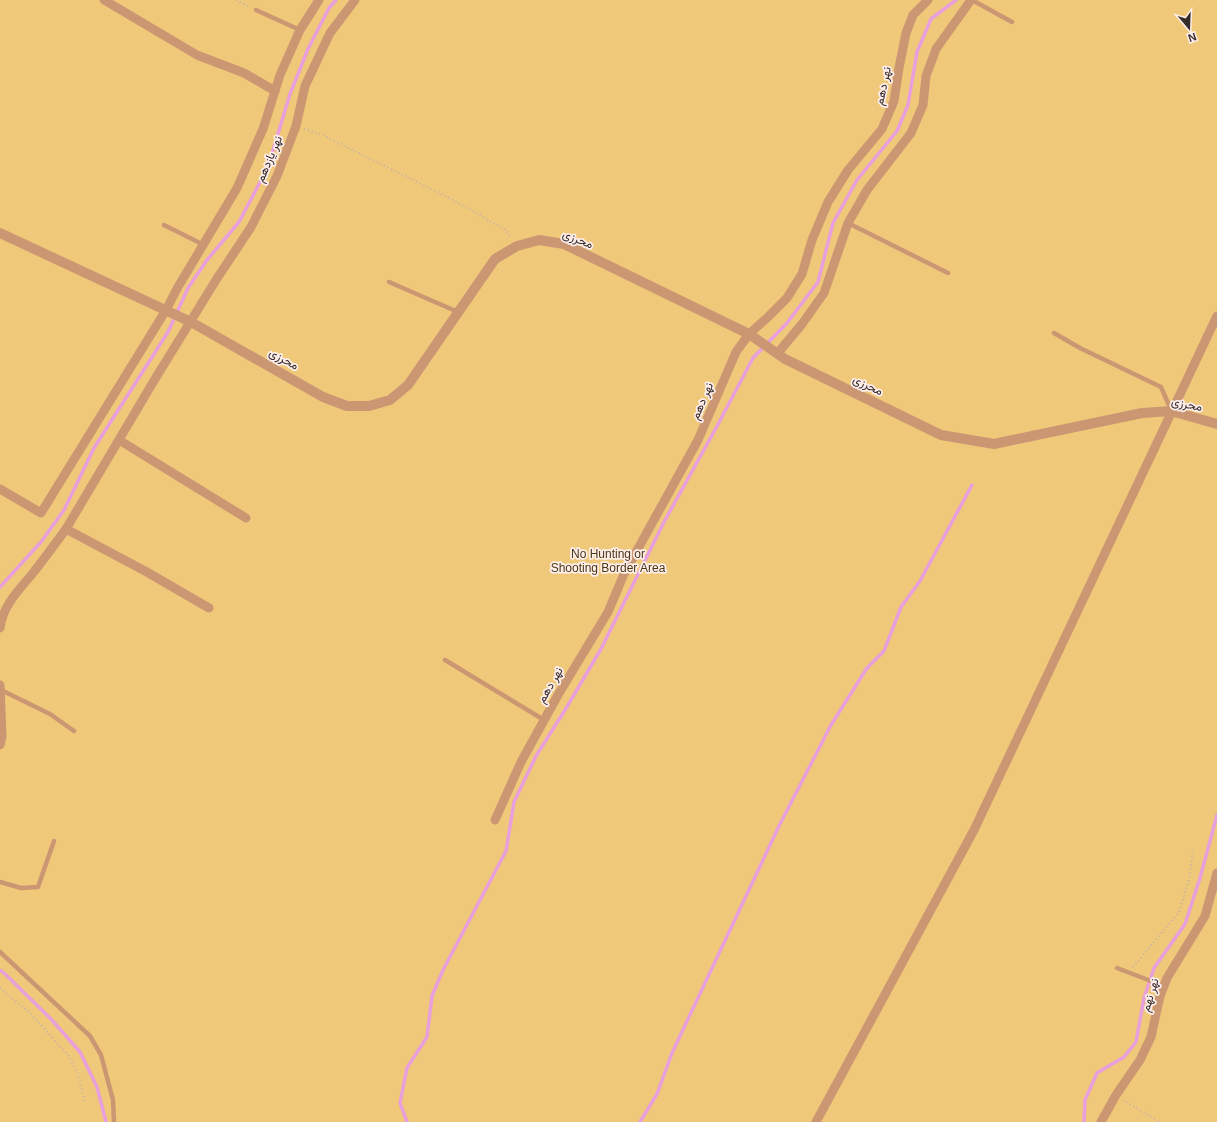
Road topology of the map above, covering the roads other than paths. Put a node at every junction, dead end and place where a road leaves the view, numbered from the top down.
1 (104, 0) edge
2 (319, 0) edge
3 (355, 0) edge
4 (972, 0) edge
5 (923, 1) edge
6 (256, 10) road end
7 (1012, 22) dead end
8 (300, 30) junction
9 (275, 90) junction
10 (848, 223) junction
11 (164, 224) dead end
12 (0, 234) edge
13 (204, 245) junction
14 (948, 273) dead end
15 (389, 282) dead end
16 (169, 312) junction
17 (458, 312) junction
18 (1217, 316) edge
19 (188, 321) junction
20 (1054, 333) dead end
21 (752, 336) junction
22 (774, 352) junction
23 (1171, 411) junction
24 (1217, 424) edge
25 (119, 440) junction
26 (0, 489) edge
27 (246, 518) dead end
28 (66, 529) junction
29 (209, 608) dead end
30 (0, 628) edge
31 (445, 660) dead end
32 (0, 685) edge
33 (0, 690) edge
34 (544, 720) junction
35 (74, 731) dead end
36 (1, 740) edge
37 (495, 820) dead end
38 (54, 841) dead end
39 (1217, 873) edge
40 (0, 882) edge
41 (0, 952) edge
42 (1117, 968) dead end
43 (1160, 985) junction
44 (114, 1122) edge
45 (816, 1122) edge
46 (1101, 1122) edge

1 - 9 street
2 - 8 street
3 - 19 street, نهر یازدهم
4 - 7 lane
4 - 10 street
5 - 21 street, نهر دهم
6 - 8 lane
8 - 9 street
9 - 13 street
10 - 14 lane
10 - 22 street
11 - 13 lane
12 - 16 street, محرزی
13 - 16 street
15 - 17 lane
16 - 19 street, محرزی
16 - 26 street
17 - 19 street, محرزی
17 - 21 street, محرزی
18 - 23 street
19 - 25 street, نهر یازدهم
20 - 23 lane
21 - 22 street, محرزی
21 - 34 street, نهر دهم
22 - 23 street, محرزی
23 - 24 street, محرزی
23 - 45 street
25 - 27 street
25 - 28 street, نهر یازدهم
28 - 29 street
28 - 30 street, نهر یازدهم
31 - 34 lane
32 - 33 street
33 - 35 lane
33 - 36 street
34 - 37 street, نهر دهم
38 - 40 lane
39 - 43 street, نهر نهم
41 - 44 lane
42 - 43 lane
43 - 46 street, نهر نهم

